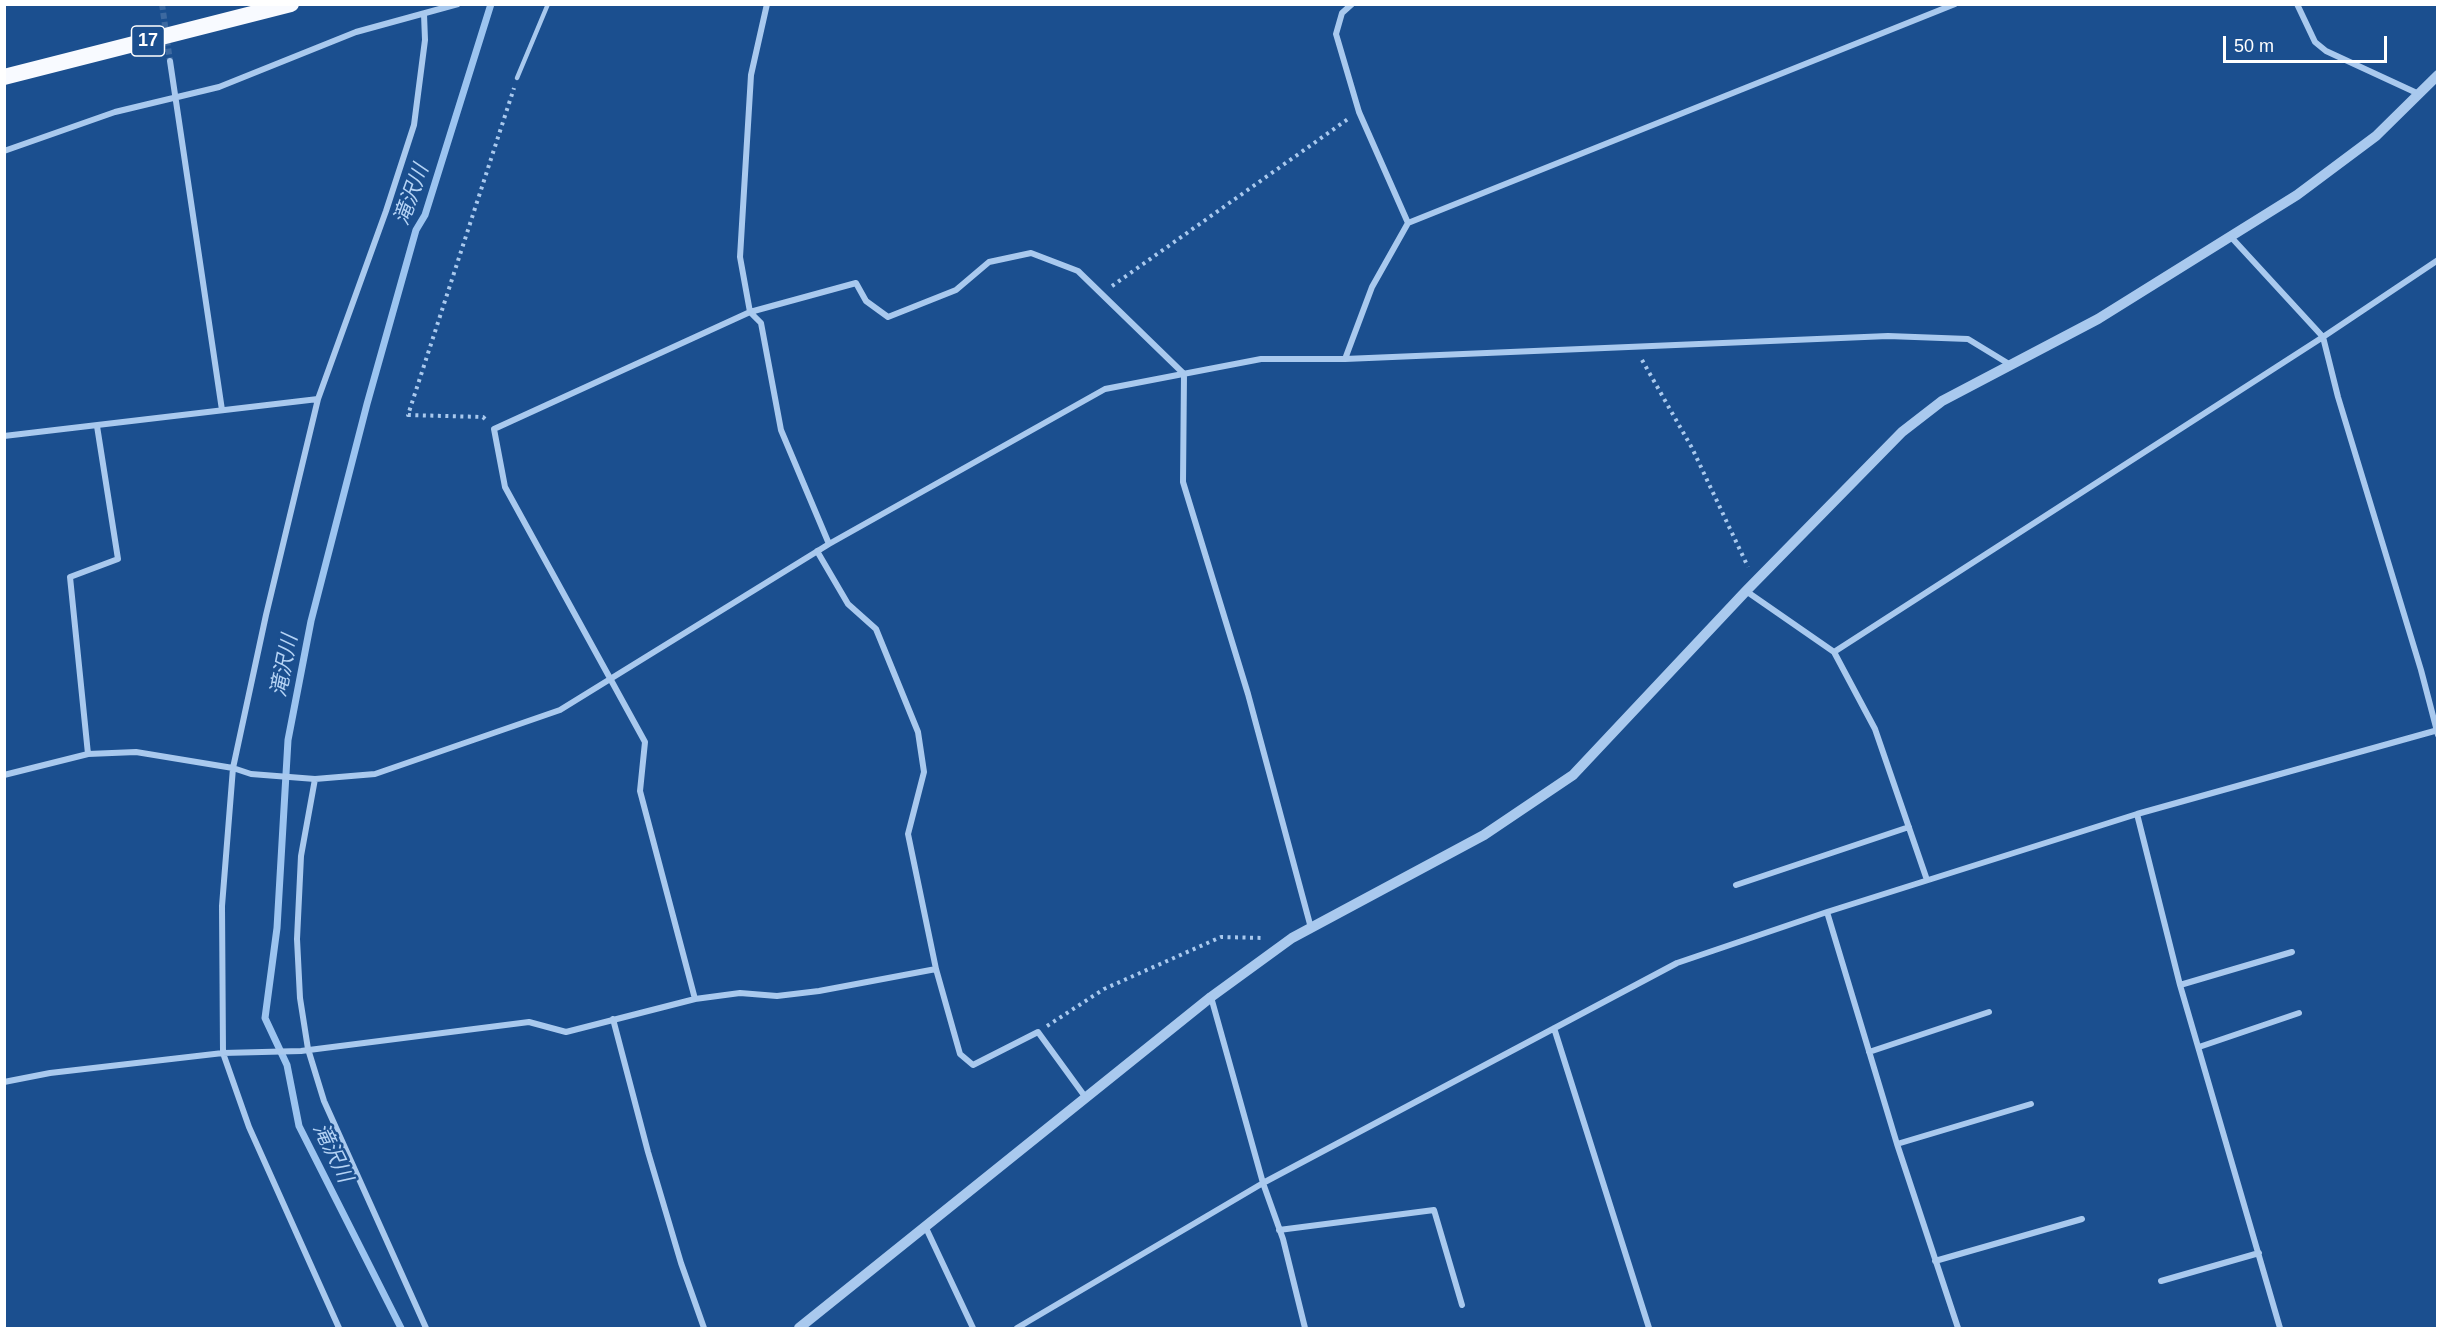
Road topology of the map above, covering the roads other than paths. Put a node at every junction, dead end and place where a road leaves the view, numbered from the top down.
1 (291, 4) edge
2 (458, 4) edge
3 (548, 4) edge
4 (767, 4) edge
5 (1352, 4) edge
6 (1955, 4) edge
7 (2297, 4) edge
8 (424, 14) junction
9 (170, 61) tunnel mouth
10 (2438, 75) edge
11 (4, 77) edge
12 (517, 78) road end
13 (2419, 94) junction
14 (176, 99) junction
15 (4, 152) edge
16 (1408, 224) junction
17 (2231, 237) junction
18 (2438, 260) edge
19 (750, 312) junction
20 (2323, 337) junction
21 (1345, 359) junction
22 (2009, 364) junction
23 (1184, 374) junction
24 (318, 399) junction
25 (222, 410) junction
26 (97, 426) junction
27 (4, 436) edge
28 (829, 544) junction
29 (817, 551) junction
30 (1746, 591) junction
31 (1834, 651) junction
32 (612, 678) junction
33 (2437, 732) edge
34 (88, 754) junction
35 (232, 768) junction
36 (4, 775) edge
37 (315, 779) junction
38 (2138, 814) junction
39 (1909, 827) junction
40 (1927, 880) junction
41 (1736, 885) dead end
42 (1827, 912) junction
43 (1311, 928) junction
44 (2292, 952) dead end
45 (936, 969) junction
46 (2180, 985) junction
47 (1211, 997) junction
48 (695, 999) junction
49 (1989, 1012) dead end
50 (2299, 1013) dead end
51 (613, 1019) junction
52 (1554, 1028) junction
53 (2199, 1047) junction
54 (305, 1050) junction
55 (1869, 1052) junction
56 (223, 1053) junction
57 (4, 1082) edge
58 (1086, 1098) junction
59 (2031, 1104) dead end
60 (1897, 1144) junction
61 (1263, 1183) junction
62 (2082, 1219) dead end
63 (926, 1228) junction
64 (1279, 1230) junction
65 (2259, 1253) junction
66 (1935, 1261) junction
67 (2161, 1281) dead end
68 (1462, 1305) dead end
69 (339, 1329) edge
70 (426, 1329) edge
71 (704, 1329) edge
72 (799, 1329) edge
73 (974, 1329) edge
74 (1017, 1329) edge
75 (1305, 1329) edge
76 (1649, 1329) edge
77 (1958, 1329) edge
78 (2280, 1329) edge

1 - 11 highway, 17
2 - 8 street
3 - 12 lane
4 - 19 street
5 - 16 street
6 - 16 street
7 - 13 street
8 - 14 street
8 - 24 street
9 - 14 street
10 - 13 street
13 - 17 street
14 - 15 street
14 - 25 street
16 - 21 street
17 - 20 street
17 - 22 street
18 - 20 street
19 - 23 street
19 - 28 street
19 - 32 street
20 - 31 street
20 - 33 street
21 - 22 street
21 - 23 street
22 - 30 street
23 - 28 street
23 - 43 street
24 - 25 street
24 - 35 street
25 - 26 street
26 - 27 street
26 - 34 street
28 - 29 street
29 - 32 street
29 - 45 street
30 - 31 street
30 - 43 street
31 - 39 street
32 - 37 street
32 - 48 street
33 - 38 street
34 - 35 street
34 - 36 street
35 - 37 street
35 - 56 street
37 - 54 street
38 - 40 street
38 - 46 street
39 - 40 street
39 - 41 street
40 - 42 street
42 - 52 street
42 - 55 street
43 - 47 street
44 - 46 street
45 - 48 street
45 - 58 street
46 - 53 street
47 - 58 street
47 - 61 street
48 - 51 street
49 - 55 street
50 - 53 street
51 - 54 street
51 - 71 street
52 - 61 street
52 - 76 street
53 - 65 street
54 - 56 street
54 - 70 street
55 - 60 street
56 - 57 street
56 - 69 street
58 - 63 street
59 - 60 street
60 - 66 street
61 - 64 street
61 - 74 street
62 - 66 street
63 - 72 street
63 - 73 street
64 - 68 street
64 - 75 street
65 - 67 street
65 - 78 street
66 - 77 street

